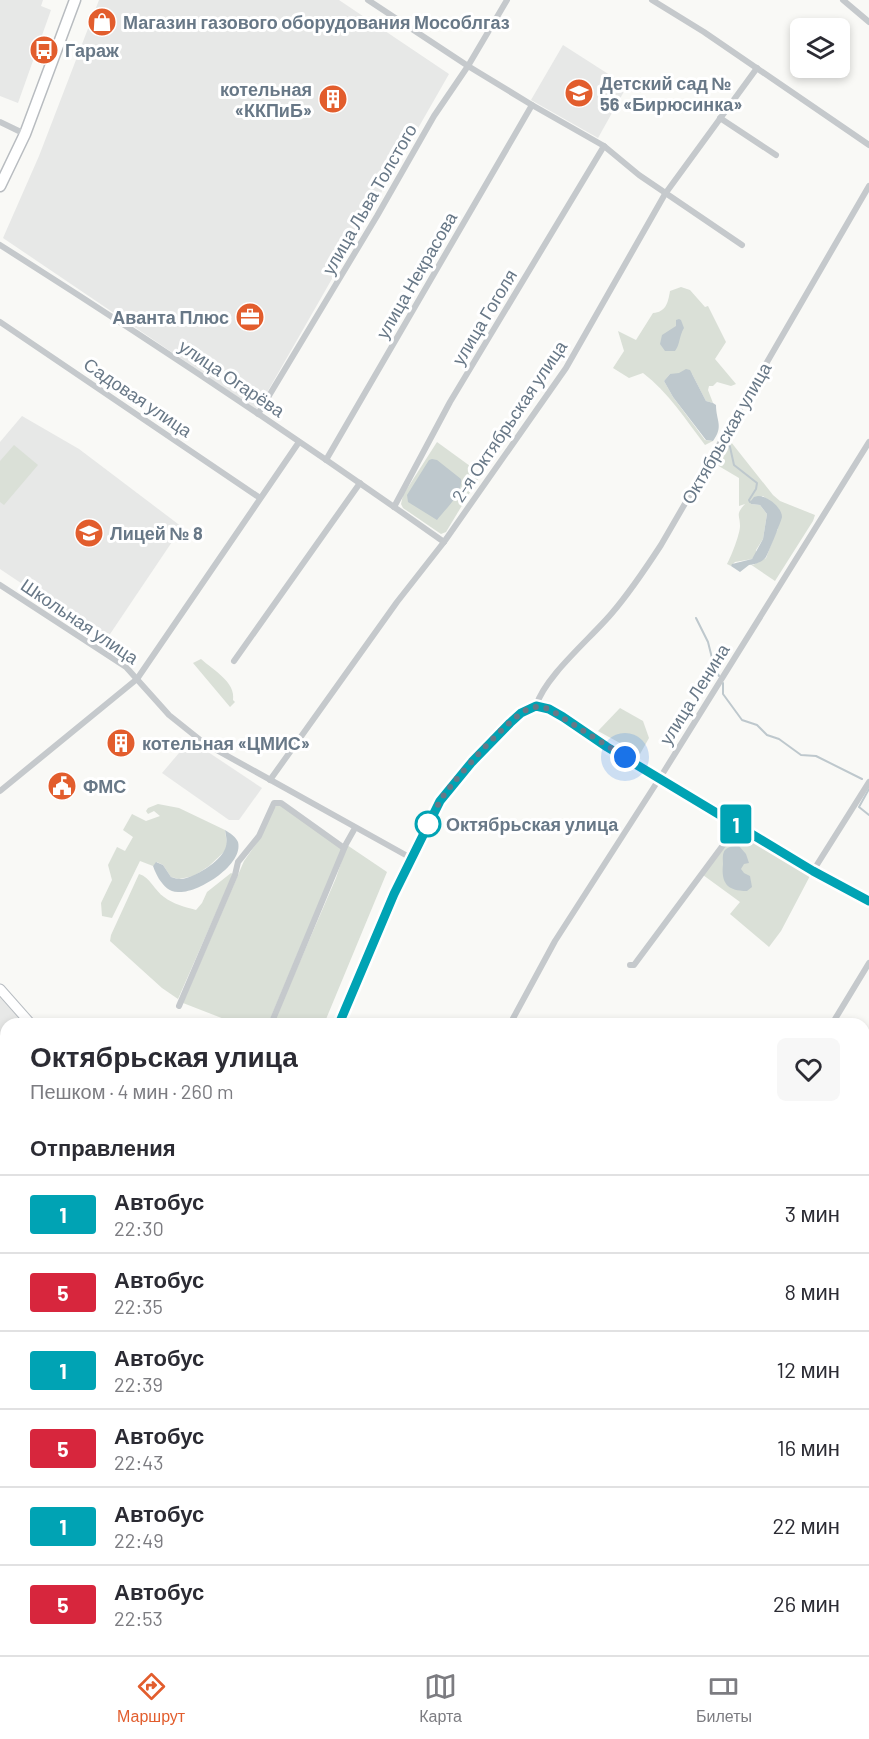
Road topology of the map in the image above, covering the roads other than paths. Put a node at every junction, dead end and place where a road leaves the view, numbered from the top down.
1 (75, 0) edge
2 (368, 0) edge
3 (507, 0) edge
4 (652, 0) edge
5 (843, 0) edge
6 (869, 22) edge
7 (468, 66) junction
8 (757, 68) junction
9 (532, 105) junction
10 (720, 118) junction
11 (0, 122) edge
12 (25, 134) junction
13 (869, 145) edge
14 (604, 146) junction
15 (776, 155) dead end
16 (0, 186) edge
17 (869, 186) edge
18 (666, 194) junction
19 (0, 245) edge
20 (742, 245) dead end
21 (0, 322) edge
22 (258, 414) junction
23 (299, 442) junction
24 (869, 442) edge
25 (326, 460) junction
26 (360, 483) junction
27 (260, 498) junction
28 (394, 507) junction
29 (444, 542) junction
30 (0, 585) edge
31 (234, 662) dead end
32 (137, 679) junction
33 (536, 706) junction
34 (659, 778) junction
35 (270, 780) junction
36 (869, 782) edge
37 (0, 791) edge
38 (738, 825) junction
39 (355, 828) junction
40 (345, 848) junction
41 (411, 858) junction
42 (813, 871) junction
43 (869, 901) edge
44 (869, 963) edge
45 (630, 965) dead end
46 (0, 988) edge
47 (179, 1006) dead end
48 (26, 1018) edge
49 (274, 1018) edge
50 (341, 1018) edge
51 (513, 1018) edge
52 (836, 1018) edge

1 - 12 main road
2 - 7 street
3 - 7 street, улица Льва Толстого
4 - 8 street
5 - 6 street
7 - 9 street
7 - 22 street, улица Льва Толстого
8 - 10 street, 2-я Октябрьская улица
8 - 13 street
9 - 14 street
9 - 25 street, улица Некрасова
10 - 15 street
10 - 18 street, 2-я Октябрьская улица
11 - 12 street
12 - 16 main road
14 - 18 street
14 - 28 street, улица Гоголя
17 - 33 street, Октябрьская улица
18 - 20 street
18 - 29 street, 2-я Октябрьская улица
19 - 22 street, улица Огарёва
21 - 27 street, Садовая улица
22 - 23 street, улица Огарёва
23 - 25 street, улица Огарёва
23 - 27 street
24 - 34 street, улица Ленина
25 - 26 street, улица Огарёва
26 - 28 street, улица Огарёва
26 - 31 street
27 - 32 street
28 - 29 street, улица Огарёва
29 - 35 street, 2-я Октябрьская улица
30 - 32 street, Школьная улица
32 - 35 street, Школьная улица
32 - 37 street
33 - 34 street
33 - 41 street, Октябрьская улица
34 - 38 street
34 - 51 street, улица Ленина
35 - 39 street, Школьная улица
36 - 42 street
38 - 42 street
38 - 45 street
39 - 40 street
39 - 41 street, Школьная улица
40 - 47 street
40 - 49 street
41 - 50 street, Октябрьская улица
42 - 43 street
44 - 52 street
46 - 48 street

